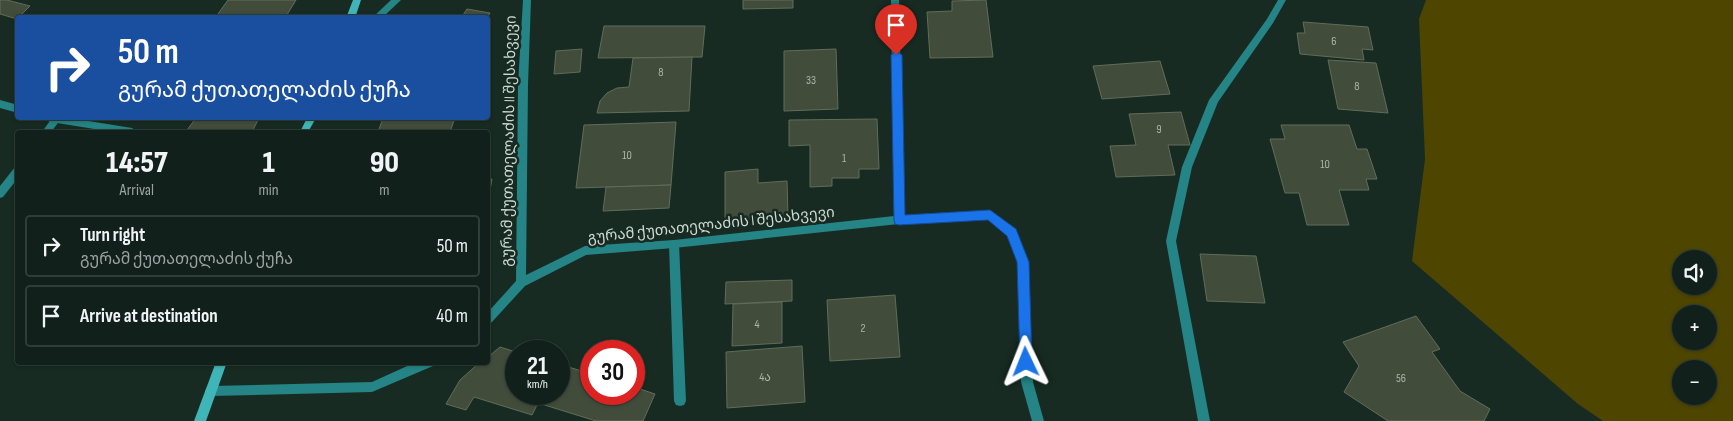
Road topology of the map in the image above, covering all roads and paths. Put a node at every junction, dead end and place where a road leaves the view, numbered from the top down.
1 (357, 0) edge
2 (397, 0) edge
3 (527, 0) edge
4 (896, 0) edge
5 (1282, 0) edge
6 (351, 15) edge
7 (380, 15) edge
8 (0, 104) edge
9 (15, 108) edge
10 (64, 120) edge
11 (121, 130) edge
12 (15, 174) edge
13 (0, 194) edge
14 (899, 220) junction
15 (674, 244) junction
16 (521, 283) junction
17 (490, 317) edge
18 (221, 365) edge
19 (423, 365) edge
20 (211, 391) junction
21 (680, 401) dead end
22 (200, 421) edge
23 (1038, 421) edge
24 (1204, 421) edge

1 - 6 street
2 - 7 street
3 - 16 street, გურამ ქუთათელაძის II შესახვევი
4 - 14 street
5 - 24 street
8 - 9 street
10 - 11 street
12 - 13 street
14 - 15 street, გურამ ქუთათელაძის I შესახვევი
14 - 23 street, გურამ ქუთათელაძის I შესახვევი
15 - 16 street, გურამ ქუთათელაძის I შესახვევი
15 - 21 street
16 - 17 street, გურამ ქუთათელაძის I შესახვევი
18 - 20 street
19 - 20 street
20 - 22 street

